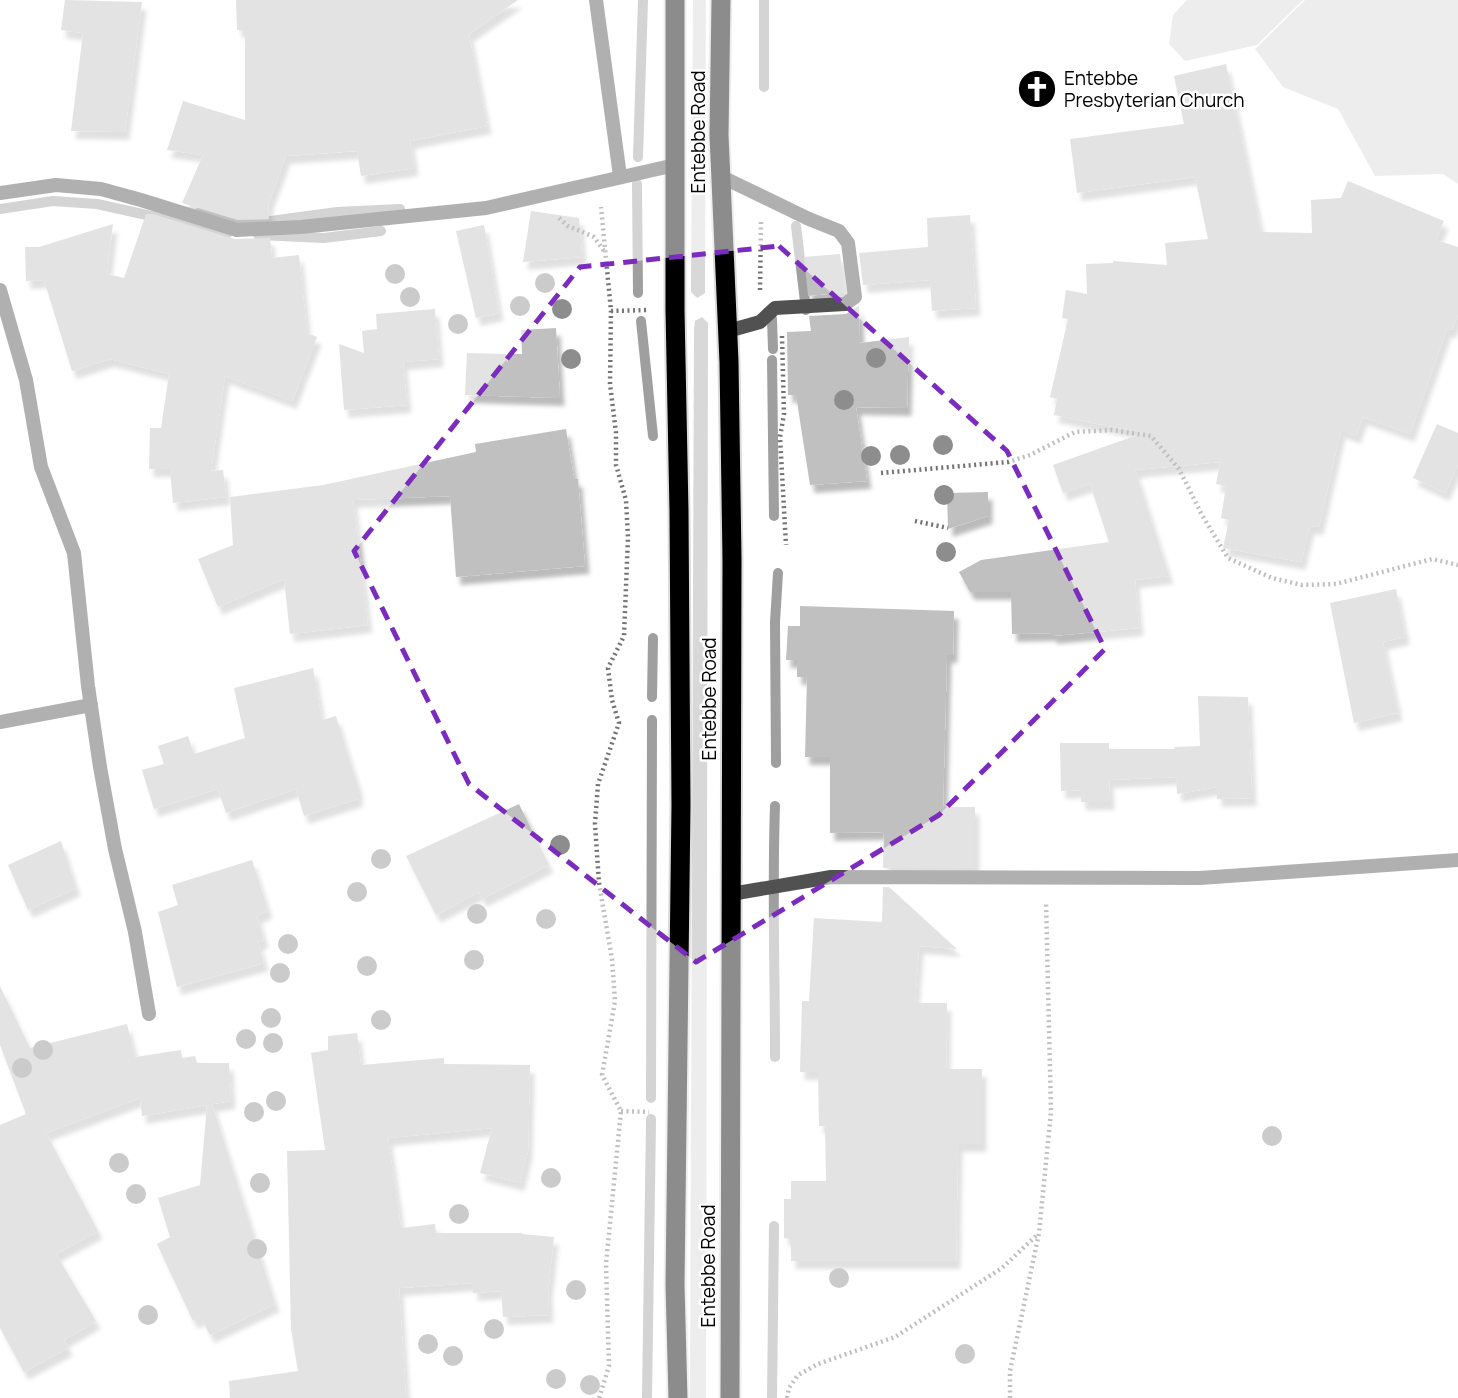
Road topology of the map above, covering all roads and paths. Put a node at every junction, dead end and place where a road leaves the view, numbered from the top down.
1 (596, 0) edge
2 (675, 0) edge
3 (721, 0) edge
4 (675, 165) junction
5 (620, 176) junction
6 (720, 176) junction
7 (599, 182) junction
8 (0, 193) edge
9 (542, 195) junction
10 (761, 197) junction
11 (606, 253) junction
12 (0, 290) edge
13 (760, 299) dead end
14 (784, 307) junction
15 (728, 331) junction
16 (881, 473) dead end
17 (915, 521) dead end
18 (948, 528) dead end
19 (786, 545) dead end
20 (1458, 565) edge
21 (91, 705) junction
22 (0, 722) edge
23 (1458, 860) edge
24 (1046, 879) junction
25 (731, 894) junction
26 (149, 1014) dead end
27 (1039, 1233) junction
28 (599, 1398) edge
29 (678, 1398) edge
30 (730, 1398) edge
31 (787, 1398) edge
32 (1010, 1398) edge

1 - 5 street
2 - 4 highway, Entebbe Road
3 - 6 highway, Entebbe Road
4 - 5 street
4 - 29 highway, Entebbe Road
5 - 7 street
6 - 10 street
6 - 15 highway, Entebbe Road
7 - 9 street
7 - 11 path
8 - 9 street
9 - 11 path
10 - 13 path
10 - 14 street
11 - 28 path
12 - 21 street
14 - 15 street
14 - 19 path
15 - 25 highway, Entebbe Road
16 - 20 path
17 - 18 path
21 - 22 street
21 - 26 street
23 - 24 street
24 - 25 street
24 - 27 path
25 - 30 highway, Entebbe Road
27 - 31 path
27 - 32 path

